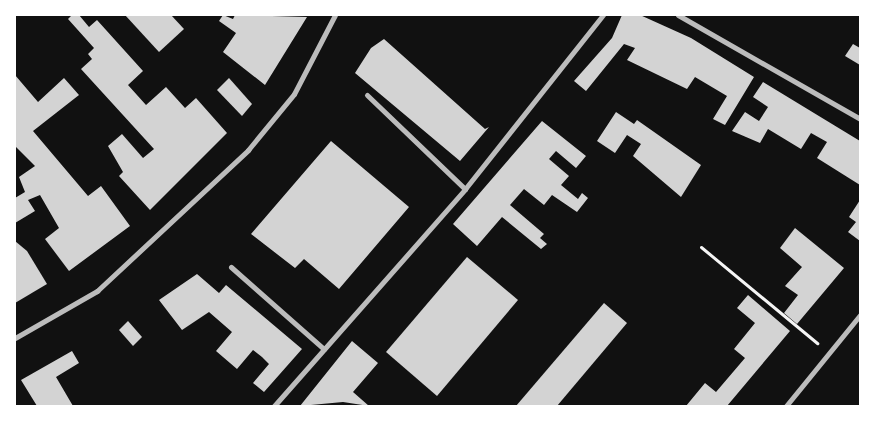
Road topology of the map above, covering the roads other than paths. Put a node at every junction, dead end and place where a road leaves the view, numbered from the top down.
1 (335, 15) edge
2 (603, 15) edge
3 (678, 15) edge
4 (367, 95) dead end
5 (860, 119) edge
6 (466, 189) junction
7 (231, 267) dead end
8 (860, 315) edge
9 (15, 338) edge
10 (324, 349) junction
11 (274, 406) edge
12 (786, 406) edge

1 - 9 street
2 - 6 street
3 - 5 street
4 - 6 street
6 - 10 street
7 - 10 street
8 - 12 street
10 - 11 street

